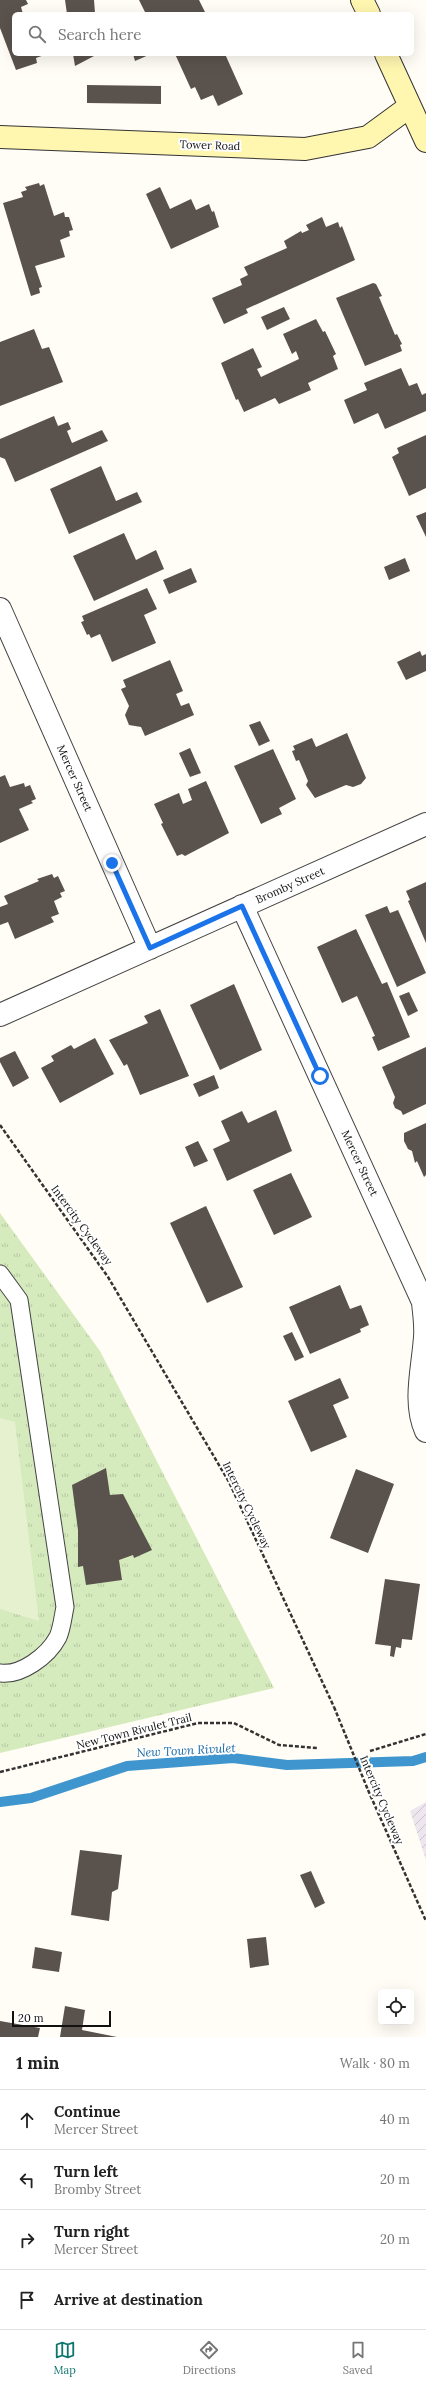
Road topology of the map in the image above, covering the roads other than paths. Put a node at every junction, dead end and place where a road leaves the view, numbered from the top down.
1 (362, 0) edge
2 (367, 12) edge
3 (387, 56) edge
4 (409, 107) junction
5 (0, 137) edge
6 (426, 141) edge
7 (0, 609) edge
8 (426, 824) edge
9 (242, 906) junction
10 (150, 948) junction
11 (0, 1015) edge
12 (0, 1274) edge
13 (426, 1431) edge
14 (0, 1672) edge

1 - 2 street
3 - 4 street
4 - 5 street, Tower Road
4 - 6 street
7 - 10 street, Mercer Street
8 - 9 street, Bromby Street
9 - 10 street, Bromby Street
9 - 13 street, Mercer Street
10 - 11 street, Bromby Street
12 - 14 lane

